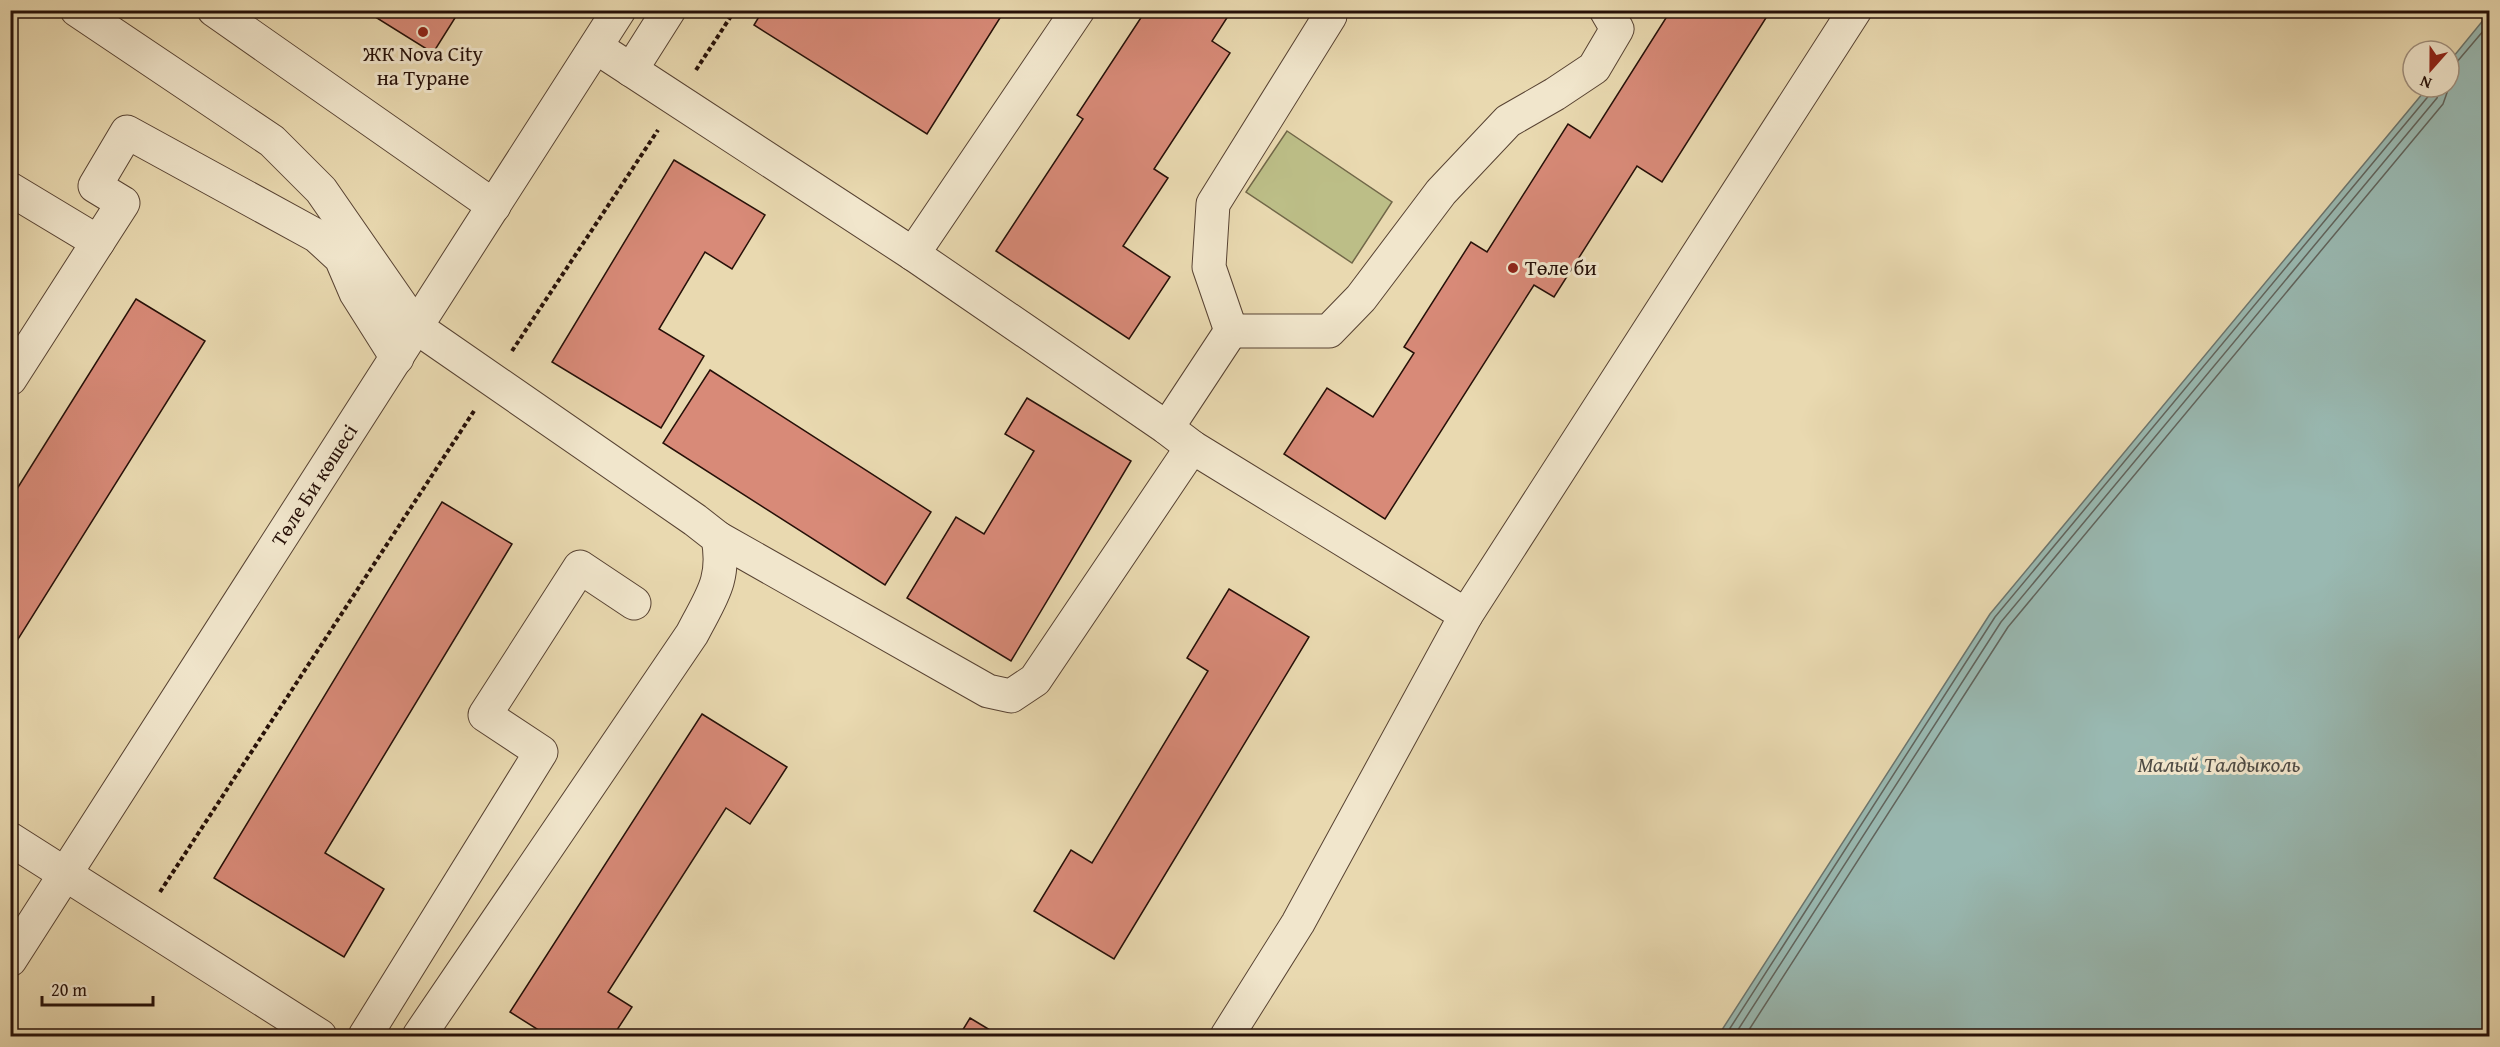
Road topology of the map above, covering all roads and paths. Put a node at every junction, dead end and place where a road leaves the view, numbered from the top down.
1 (77, 10) edge
2 (214, 10) edge
3 (619, 10) edge
4 (669, 10) edge
5 (735, 10) edge
6 (1078, 10) edge
7 (1329, 10) edge
8 (1606, 10) edge
9 (1855, 10) edge
10 (596, 46) junction
11 (631, 70) junction
12 (677, 101) junction
13 (10, 189) edge
14 (494, 206) junction
15 (98, 242) junction
16 (913, 254) junction
17 (416, 327) junction
18 (1231, 331) junction
19 (397, 358) junction
20 (10, 379) edge
21 (493, 380) junction
22 (1180, 438) junction
23 (718, 538) junction
24 (634, 603) dead end
25 (1466, 615) junction
26 (10, 839) edge
27 (65, 875) junction
28 (140, 923) junction
29 (10, 960) edge
30 (320, 1036) edge
31 (365, 1036) edge
32 (419, 1036) edge
33 (1227, 1036) edge

1 - 17 street
2 - 14 street
3 - 10 street, Төле Би көшесі
4 - 11 street
5 - 12 path
6 - 16 street
7 - 18 street
8 - 18 street
9 - 25 street
10 - 11 street
10 - 14 street, Төле Би көшесі
11 - 12 street
12 - 16 street
12 - 21 path
13 - 15 street
14 - 17 street, Төле Би көшесі
15 - 19 street
15 - 20 street
16 - 22 street
17 - 19 street, Төле Би көшесі
17 - 21 street
18 - 22 street
19 - 27 street, Төле Би көшесі
21 - 23 street
21 - 28 path
22 - 23 street
22 - 25 street
23 - 32 street
24 - 31 street
25 - 33 street
26 - 27 street
27 - 28 street
27 - 29 street, Төле Би көшесі
28 - 30 street

